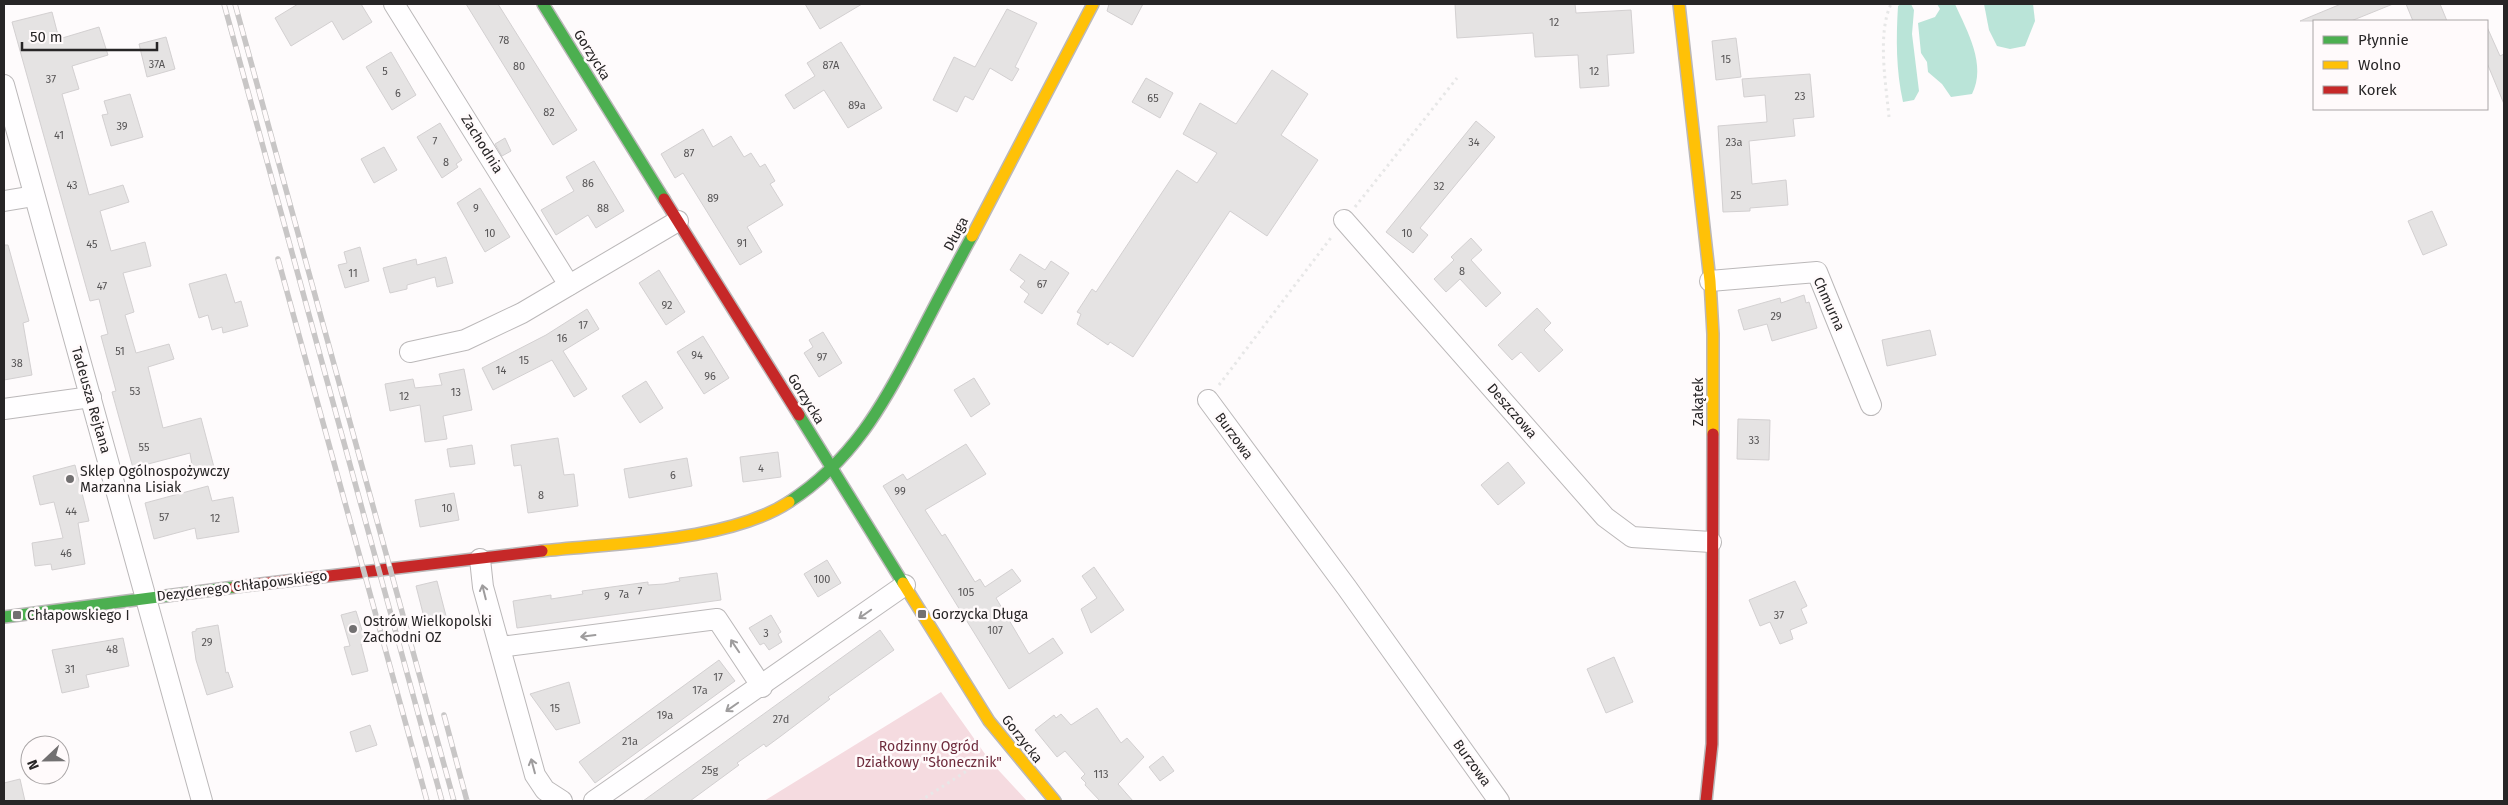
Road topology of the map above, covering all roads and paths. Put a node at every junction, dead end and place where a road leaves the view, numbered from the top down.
1 (394, 4) edge
2 (542, 4) edge
3 (1093, 4) edge
4 (1678, 4) edge
5 (1891, 4) edge
6 (1457, 78) dead end
7 (4, 85) edge
8 (1889, 117) dead end
9 (34, 196) junction
10 (4, 201) edge
11 (1344, 220) junction
12 (678, 221) junction
13 (1710, 281) junction
14 (569, 285) junction
15 (410, 352) dead end
16 (91, 397) junction
17 (1208, 400) joint
18 (1871, 405) dead end
19 (4, 409) edge
20 (833, 470) junction
21 (1711, 542) junction
22 (480, 559) junction
23 (904, 585) junction
24 (146, 598) junction
25 (4, 617) edge
26 (500, 647) junction
27 (762, 687) junction
28 (988, 757) dead end
29 (545, 796) edge
30 (202, 801) edge
31 (562, 801) edge
32 (594, 801) edge
33 (920, 801) edge
34 (1055, 801) edge
35 (1499, 801) edge
36 (1706, 801) edge

1 - 14 street, Zachodnia
2 - 12 street, Gorzycka
3 - 20 street, Długa
4 - 13 street, Zakątek
5 - 8 path
6 - 11 path, Burzowa
7 - 9 street, Tadeusza Rejtana
9 - 10 street
9 - 16 street, Tadeusza Rejtana
11 - 17 path, Burzowa
11 - 21 street, Deszczowa
12 - 14 street
12 - 20 street, Gorzycka
13 - 18 street, Chmurna
13 - 21 street, Zakątek
14 - 15 street
16 - 19 street
16 - 24 street, Tadeusza Rejtana
17 - 35 street, Burzowa
20 - 22 street, Dezyderego Chłapowskiego
20 - 23 street, Gorzycka
21 - 36 street, Zakątek
22 - 24 street, Dezyderego Chłapowskiego
26 -> 22 street
23 -> 27 street
23 - 34 street, Gorzycka
24 - 25 street, Dezyderego Chłapowskiego
24 - 30 street, Tadeusza Rejtana
27 -> 26 street
29 -> 26 street
27 -> 32 street
28 - 33 path
29 - 31 street

